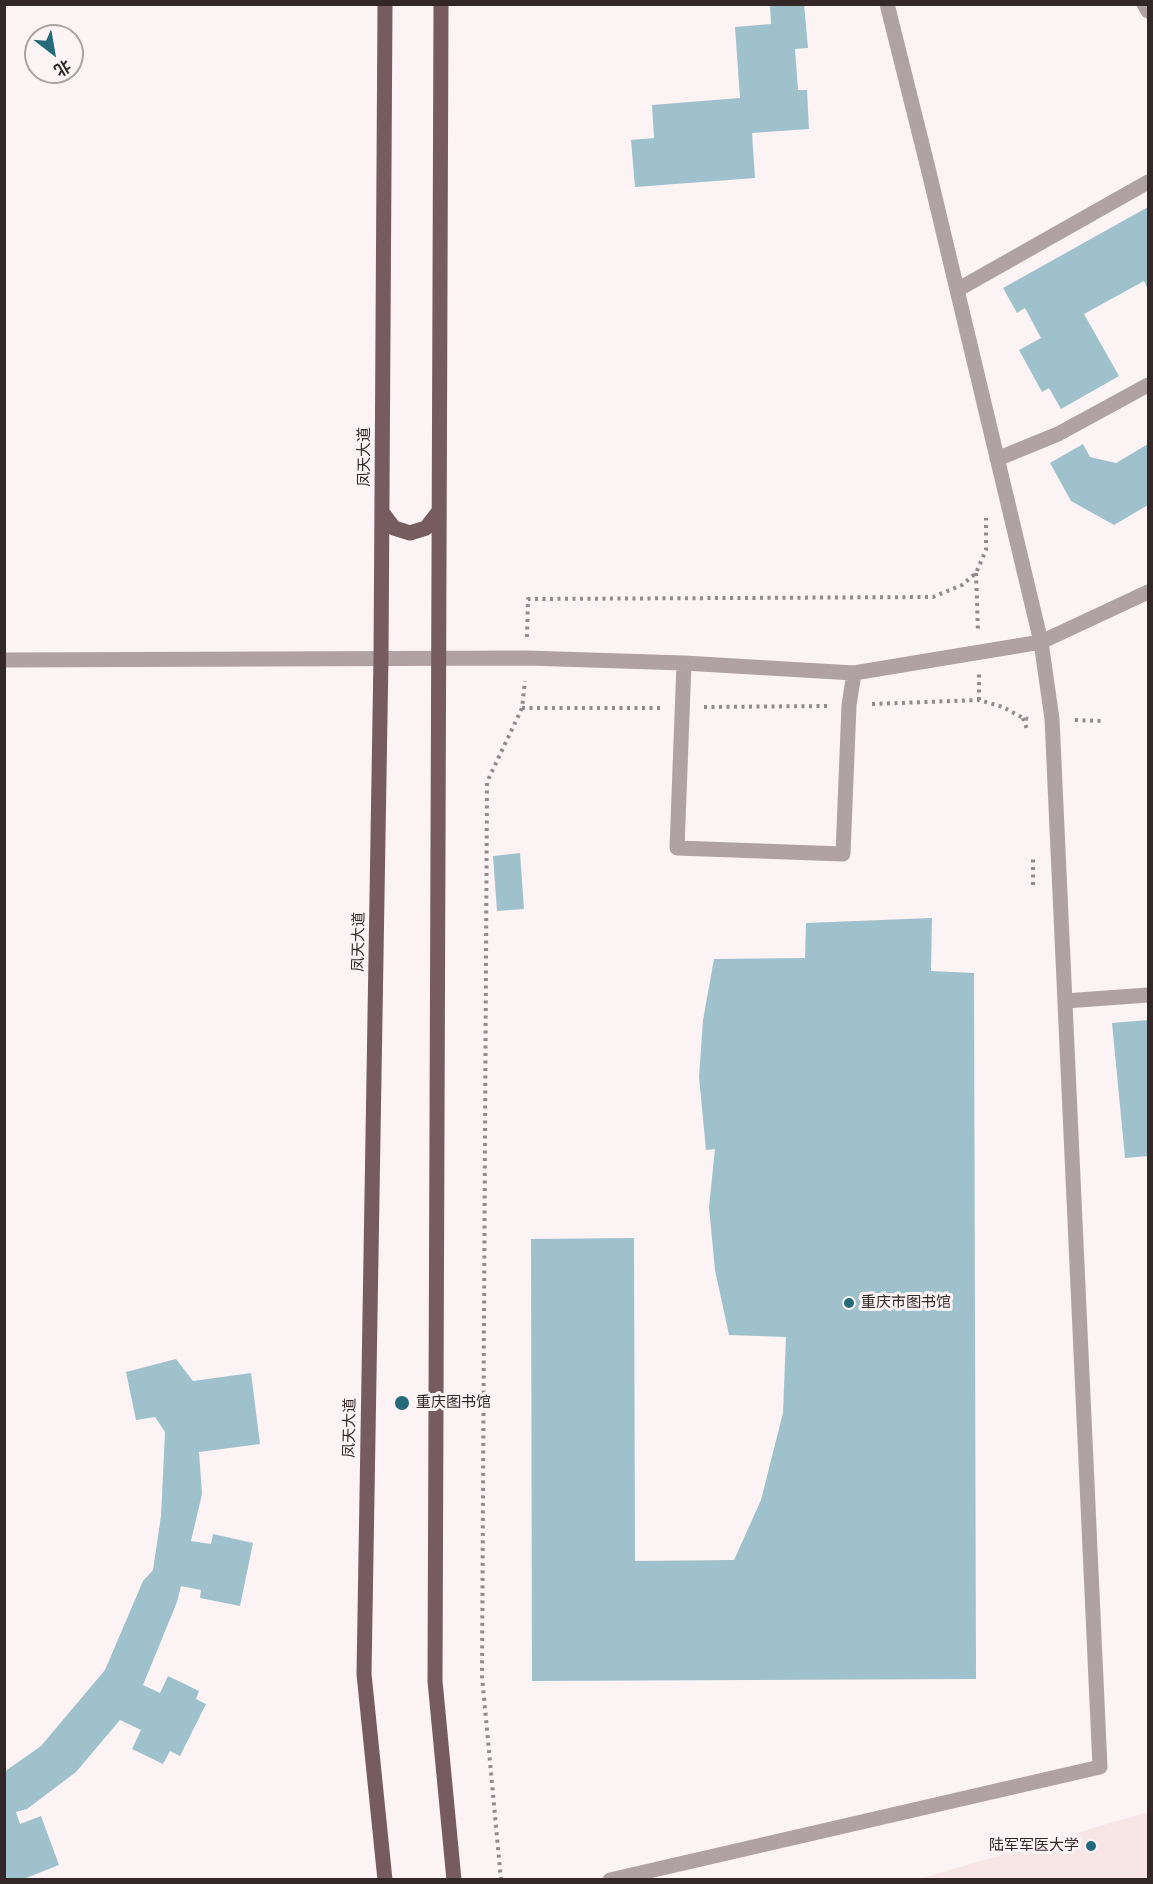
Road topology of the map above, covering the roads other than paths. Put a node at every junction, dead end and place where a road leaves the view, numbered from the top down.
1 (385, 4) edge
2 (441, 4) edge
3 (887, 4) edge
4 (1144, 4) edge
5 (1149, 10) edge
6 (1149, 182) edge
7 (957, 290) junction
8 (1149, 385) edge
9 (997, 459) junction
10 (439, 511) junction
11 (382, 512) junction
12 (1149, 592) edge
13 (1041, 642) junction
14 (381, 657) junction
15 (438, 657) junction
16 (4, 660) edge
17 (684, 663) junction
18 (854, 673) junction
19 (1149, 995) edge
20 (1065, 1001) junction
21 (385, 1880) edge
22 (454, 1880) edge
23 (610, 1880) edge

1 - 11 main road, 凤天大道
2 - 10 main road
3 - 7 street
4 - 5 street
6 - 7 street
7 - 9 street
8 - 9 street
9 - 13 street
10 - 11 main road
10 - 15 main road
11 - 14 main road, 凤天大道
12 - 13 street
13 - 18 street
13 - 20 street
14 - 15 street
14 - 16 street
14 - 21 main road, 凤天大道
15 - 17 street
15 - 22 main road
17 - 18 street
17 - 18 street
19 - 20 street
20 - 23 street

